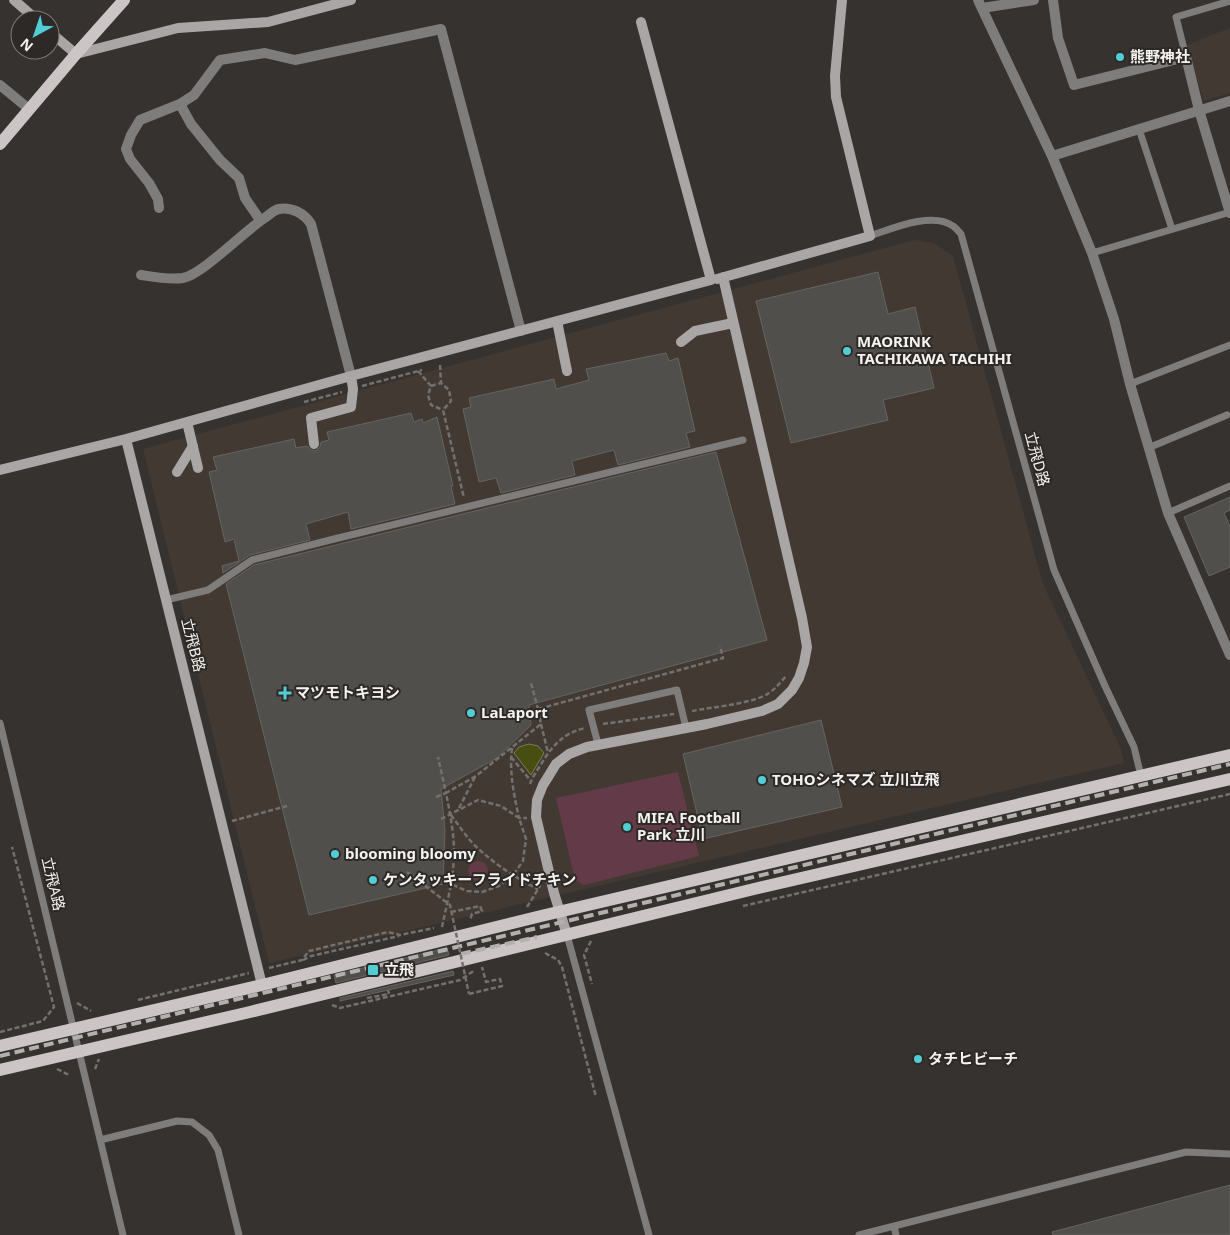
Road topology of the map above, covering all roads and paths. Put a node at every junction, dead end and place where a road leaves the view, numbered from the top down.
1 (14, 0) edge
2 (124, 0) edge
3 (351, 0) edge
4 (842, 0) edge
5 (1034, 0) edge
6 (1053, 0) edge
7 (1230, 1) edge
8 (980, 4) edge
9 (26, 10) edge
10 (641, 22) dead end
11 (60, 40) edge
12 (76, 54) junction
13 (1186, 58) junction
14 (0, 85) edge
15 (1230, 101) edge
16 (180, 104) junction
17 (29, 109) junction
18 (1199, 110) junction
19 (1139, 129) junction
20 (0, 144) edge
21 (1052, 156) junction
22 (159, 208) dead end
23 (1230, 213) edge
24 (260, 220) junction
25 (1172, 229) junction
26 (870, 236) junction
27 (1092, 252) junction
28 (141, 275) dead end
29 (723, 277) junction
30 (711, 280) junction
31 (557, 321) junction
32 (733, 323) junction
33 (521, 331) junction
34 (682, 342) dead end
35 (1230, 346) edge
36 (433, 367) dead end
37 (425, 369) dead end
38 (418, 371) junction
39 (567, 372) dead end
40 (351, 376) junction
41 (441, 383) junction
42 (1130, 384) junction
43 (431, 386) junction
44 (353, 389) junction
45 (295, 404) dead end
46 (443, 410) junction
47 (1227, 415) dead end
48 (187, 422) junction
49 (126, 439) junction
50 (743, 440) dead end
51 (314, 444) dead end
52 (193, 446) junction
53 (1148, 448) junction
54 (198, 468) dead end
55 (0, 470) edge
56 (177, 472) dead end
57 (1230, 486) edge
58 (464, 499) dead end
59 (1168, 513) junction
60 (166, 600) junction
61 (720, 646) dead end
62 (1230, 655) edge
63 (790, 670) dead end
64 (532, 683) dead end
65 (538, 709) junction
66 (682, 713) junction
67 (523, 714) dead end
68 (0, 723) edge
69 (541, 724) junction
70 (593, 726) junction
71 (686, 728) junction
72 (598, 744) junction
73 (512, 748) junction
74 (548, 753) junction
75 (1230, 755) edge
76 (438, 757) dead end
77 (510, 757) junction
78 (476, 776) junction
79 (1141, 776) junction
80 (1230, 779) edge
81 (531, 781) junction
82 (529, 790) dead end
83 (446, 794) junction
84 (1230, 794) edge
85 (436, 797) dead end
86 (287, 806) dead end
87 (458, 810) junction
88 (450, 814) junction
89 (519, 818) junction
90 (441, 819) dead end
91 (232, 821) dead end
92 (530, 826) dead end
93 (12, 847) dead end
94 (407, 872) dead end
95 (513, 876) junction
96 (538, 878) dead end
97 (438, 879) dead end
98 (450, 885) junction
99 (538, 889) junction
100 (737, 907) dead end
101 (518, 909) dead end
102 (451, 912) junction
103 (560, 912) junction
104 (479, 918) dead end
105 (460, 922) dead end
106 (442, 927) junction
107 (400, 935) junction
108 (567, 935) junction
109 (592, 940) dead end
110 (544, 952) dead end
111 (302, 960) junction
112 (491, 965) dead end
113 (482, 967) junction
114 (258, 971) junction
115 (592, 984) dead end
116 (262, 985) junction
117 (136, 1000) dead end
118 (76, 1002) dead end
119 (330, 1004) dead end
120 (99, 1009) dead end
121 (72, 1028) junction
122 (0, 1032) edge
123 (0, 1046) edge
124 (78, 1052) junction
125 (0, 1070) edge
126 (596, 1097) dead end
127 (100, 1140) junction
128 (1230, 1154) edge
129 (894, 1226) junction
130 (123, 1235) edge
131 (239, 1235) edge
132 (650, 1235) edge
133 (859, 1235) edge
134 (896, 1235) edge

1 - 9 street
2 - 12 main road
3 - 12 street
4 - 26 street
5 - 8 street
6 - 13 street
7 - 13 lane
8 - 21 street
10 - 30 street
11 - 12 street
12 - 17 main road
13 - 18 street
14 - 17 street
15 - 18 street
16 - 22 street
16 - 24 street
16 - 33 street
17 - 20 main road
18 - 19 street
18 - 23 street
19 - 21 street
19 - 25 lane
21 - 27 street
23 - 25 lane
24 - 28 street
24 - 40 street
25 - 27 lane
26 - 29 street
26 - 79 lane, 立飛D路
27 - 42 street
29 - 30 street
29 - 32 street
30 - 31 street
31 - 33 street
31 - 39 street
32 - 34 street
32 - 71 street
33 - 40 street
35 - 42 lane
36 - 41 path
37 - 38 path
38 - 43 path
38 - 44 path
40 - 44 street
40 - 48 street
41 - 43 path
41 - 46 path
42 - 53 street
43 - 46 path
44 - 45 path
44 - 51 street
46 - 58 path
47 - 53 lane
48 - 49 street
48 - 52 street
49 - 55 street
49 - 60 street, 立飛B路
50 - 60 lane
52 - 54 street
52 - 56 street
53 - 59 street
57 - 59 lane
59 - 62 street
60 - 114 street, 立飛B路
61 - 65 path
63 - 66 path
64 - 65 path
65 - 67 path
65 - 69 path
66 - 70 path
66 - 70 lane
66 - 71 lane
68 - 121 lane, 立飛A路
69 - 73 path
69 - 74 path
70 - 72 lane
70 - 74 path
71 - 72 street
72 - 103 street
73 - 77 path
73 - 78 path
74 - 81 path
75 - 79 main road
76 - 83 path
77 - 81 path
77 - 89 path
78 - 83 path
78 - 87 path
79 - 103 main road
80 - 108 main road
81 - 82 path
83 - 85 path
83 - 88 path
84 - 100 path
86 - 91 path
87 - 88 path
87 - 89 path
88 - 90 path
88 - 95 path
88 - 98 path
89 - 92 path
89 - 95 path
93 - 122 path
94 - 102 path, bridge
95 - 98 path
95 - 99 path
96 - 99 path
97 - 98 path
98 - 106 path
99 - 101 path
102 - 104 path
102 - 113 path, bridge
103 - 108 street
103 - 116 main road
105 - 106 path
106 - 107 path
107 - 111 path
107 - 111 path
108 - 124 main road
108 - 132 lane
109 - 115 path
110 - 126 path
111 - 114 path
112 - 113 path
113 - 119 path
114 - 116 street, 立飛B路
114 - 117 path
116 - 121 main road
118 - 120 path
121 - 123 main road
121 - 124 lane, 立飛A路
124 - 125 main road
124 - 127 lane, 立飛A路
127 - 130 lane, 立飛A路
127 - 131 lane
128 - 129 lane
129 - 133 lane
129 - 134 lane

